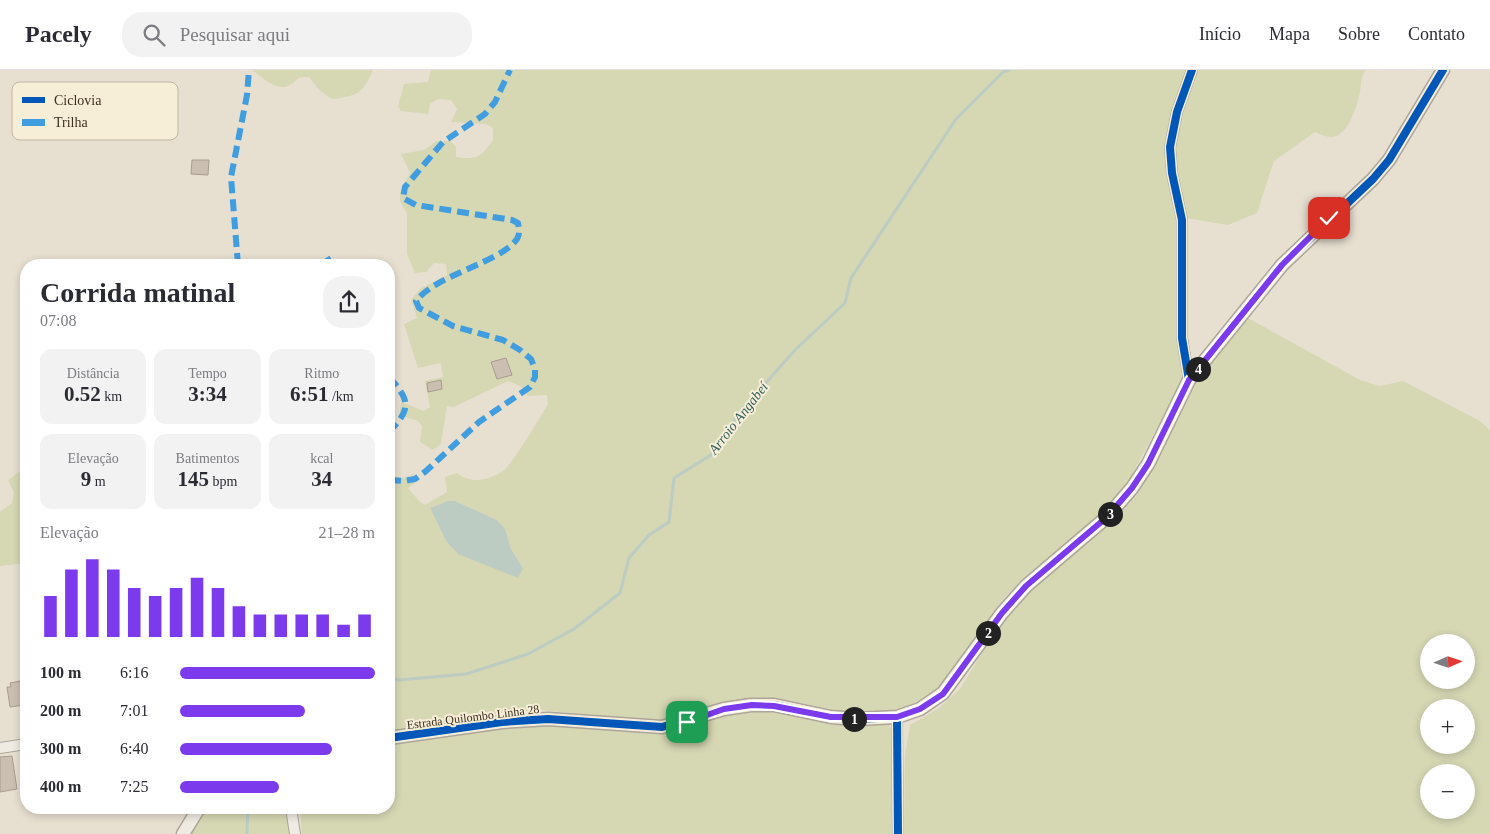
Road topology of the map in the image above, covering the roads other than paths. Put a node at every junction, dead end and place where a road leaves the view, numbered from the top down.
1 (1192, 70) edge
2 (1443, 70) edge
3 (1189, 380) junction
4 (897, 717) junction
5 (395, 737) edge
6 (20, 745) edge
7 (0, 748) edge
8 (195, 814) edge
9 (292, 814) edge
10 (183, 834) edge
11 (295, 834) edge
12 (898, 834) edge

1 - 3 street
2 - 3 street, Estrada Quilombo Linha 28
3 - 4 street, Estrada Quilombo Linha 28
4 - 5 street, Estrada Quilombo Linha 28
4 - 12 street
6 - 7 street
8 - 10 street
9 - 11 street

